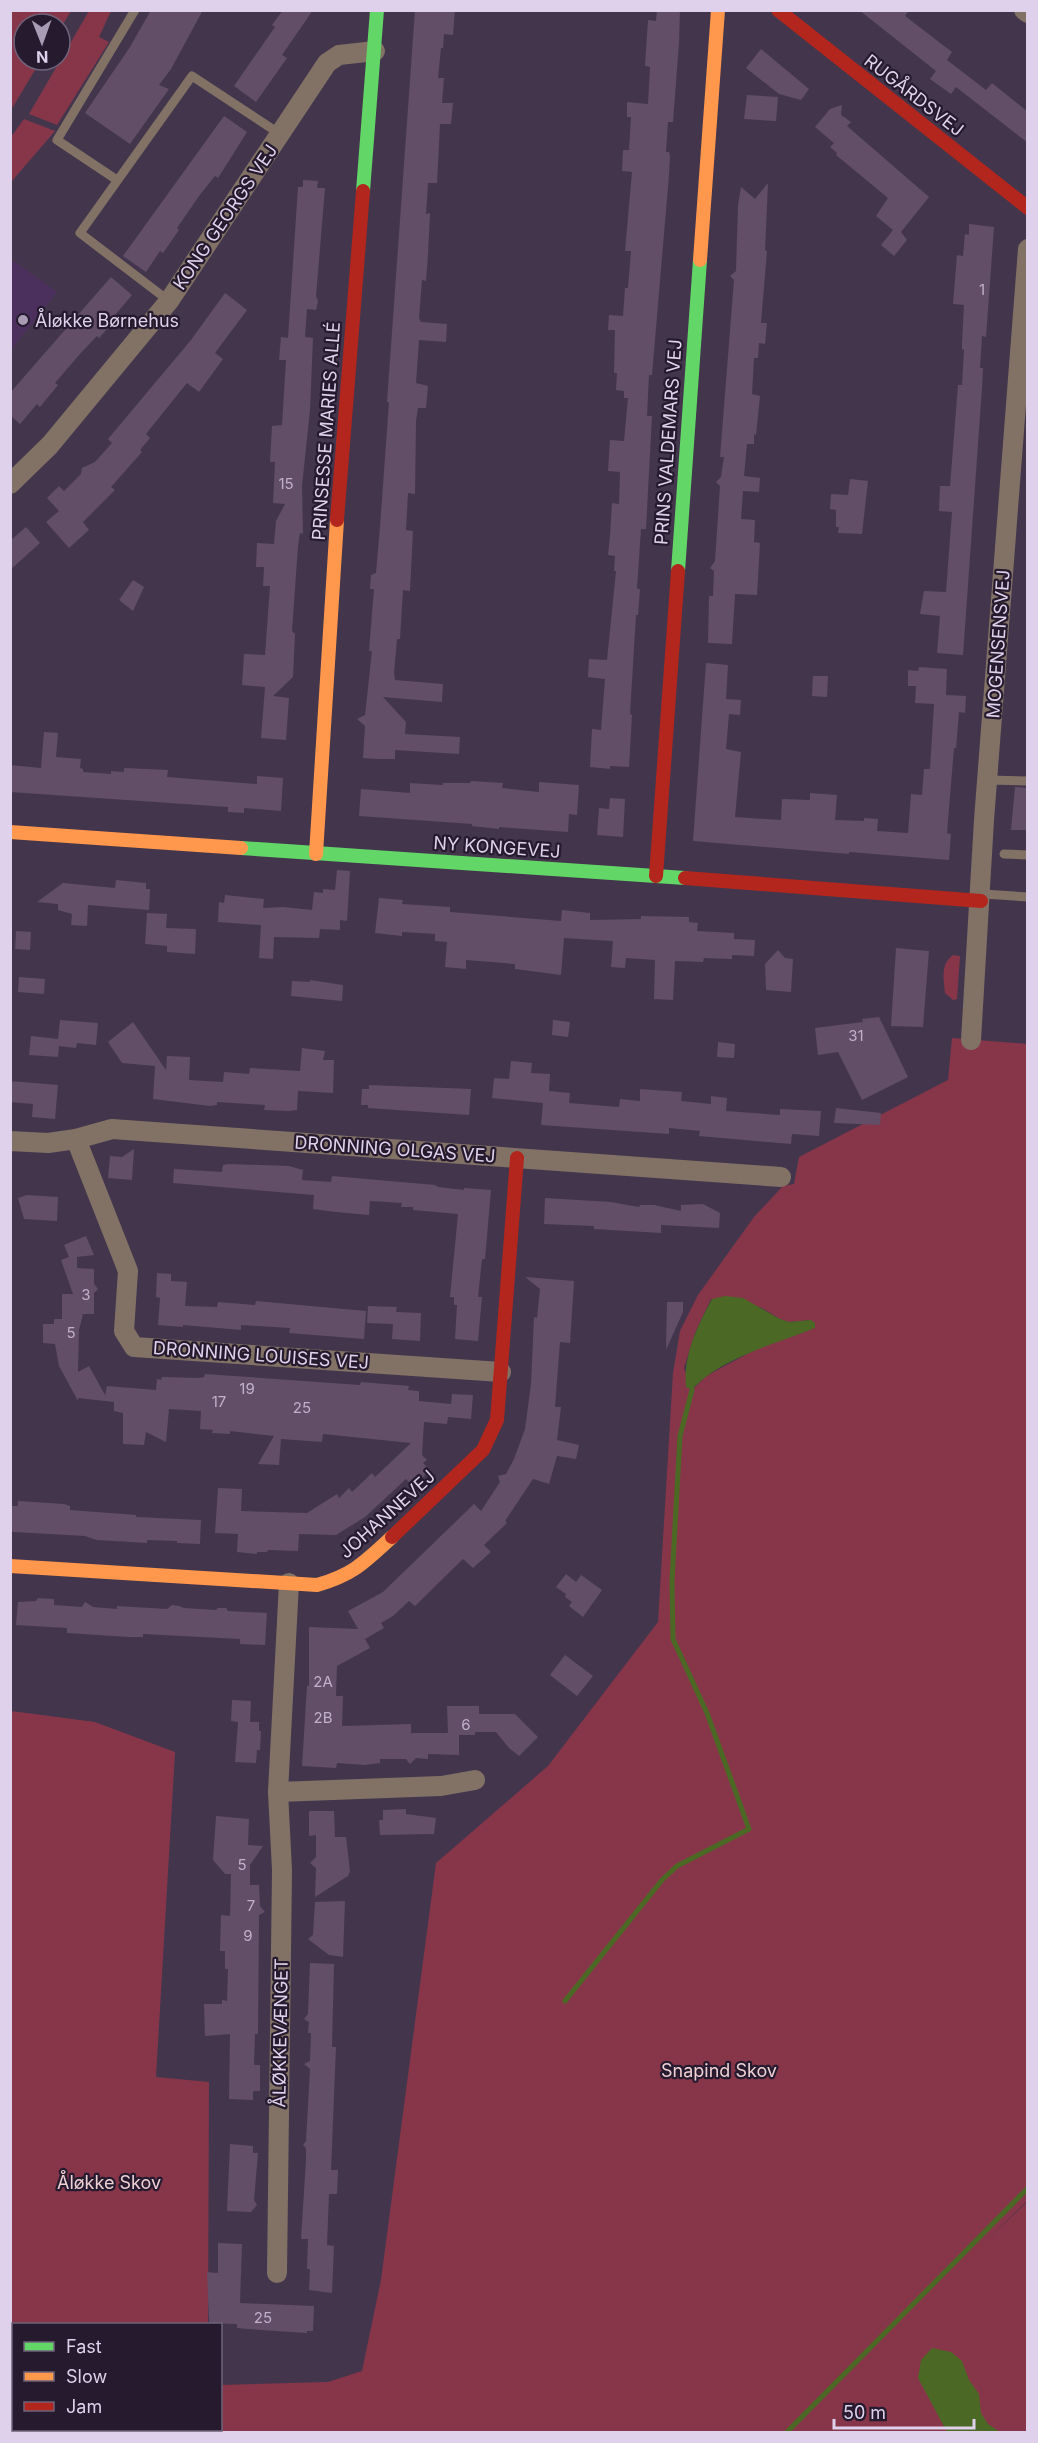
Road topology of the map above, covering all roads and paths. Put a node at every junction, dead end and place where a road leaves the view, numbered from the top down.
1 (135, 10) edge
2 (377, 10) edge
3 (718, 10) edge
4 (778, 10) edge
5 (375, 51) junction
6 (280, 134) junction
7 (117, 180) junction
8 (1028, 208) edge
9 (1028, 249) edge
10 (169, 301) junction
11 (10, 484) edge
12 (987, 780) junction
13 (1028, 781) edge
14 (10, 832) edge
15 (316, 854) junction
16 (1004, 854) dead end
17 (1028, 855) edge
18 (656, 876) junction
19 (1028, 897) edge
20 (981, 898) junction
21 (970, 1040) dead end
22 (76, 1139) junction
23 (10, 1141) edge
24 (517, 1158) junction
25 (781, 1177) dead end
26 (501, 1372) junction
27 (10, 1566) edge
28 (289, 1583) junction
29 (475, 1780) dead end
30 (278, 1792) junction
31 (277, 2273) dead end

1 - 7 lane
2 - 5 street, PRINSESSE MARIES ALLÉ
3 - 18 street, PRINS VALDEMARS VEJ
4 - 8 street, RUGÅRDSVEJ
5 - 6 street, KONG GEORGS VEJ
5 - 15 street, PRINSESSE MARIES ALLÉ
6 - 7 lane
6 - 10 street, KONG GEORGS VEJ
7 - 10 lane
9 - 12 street, MOGENSENSVEJ
10 - 11 street, KONG GEORGS VEJ
12 - 13 lane
12 - 20 street, MOGENSENSVEJ
14 - 15 street, NY KONGEVEJ
15 - 18 street, NY KONGEVEJ
16 - 17 lane
18 - 20 street, NY KONGEVEJ
19 - 20 lane
20 - 21 street, MOGENSENSVEJ
22 - 23 street, DRONNING OLGAS VEJ
22 - 24 street, DRONNING OLGAS VEJ
22 - 26 street, DRONNING LOUISES VEJ
24 - 25 street, DRONNING OLGAS VEJ
24 - 26 street, JOHANNEVEJ
26 - 28 street, JOHANNEVEJ
27 - 28 street, JOHANNEVEJ
28 - 30 street, ÅLØKKEVÆNGET
29 - 30 street
30 - 31 street, ÅLØKKEVÆNGET

